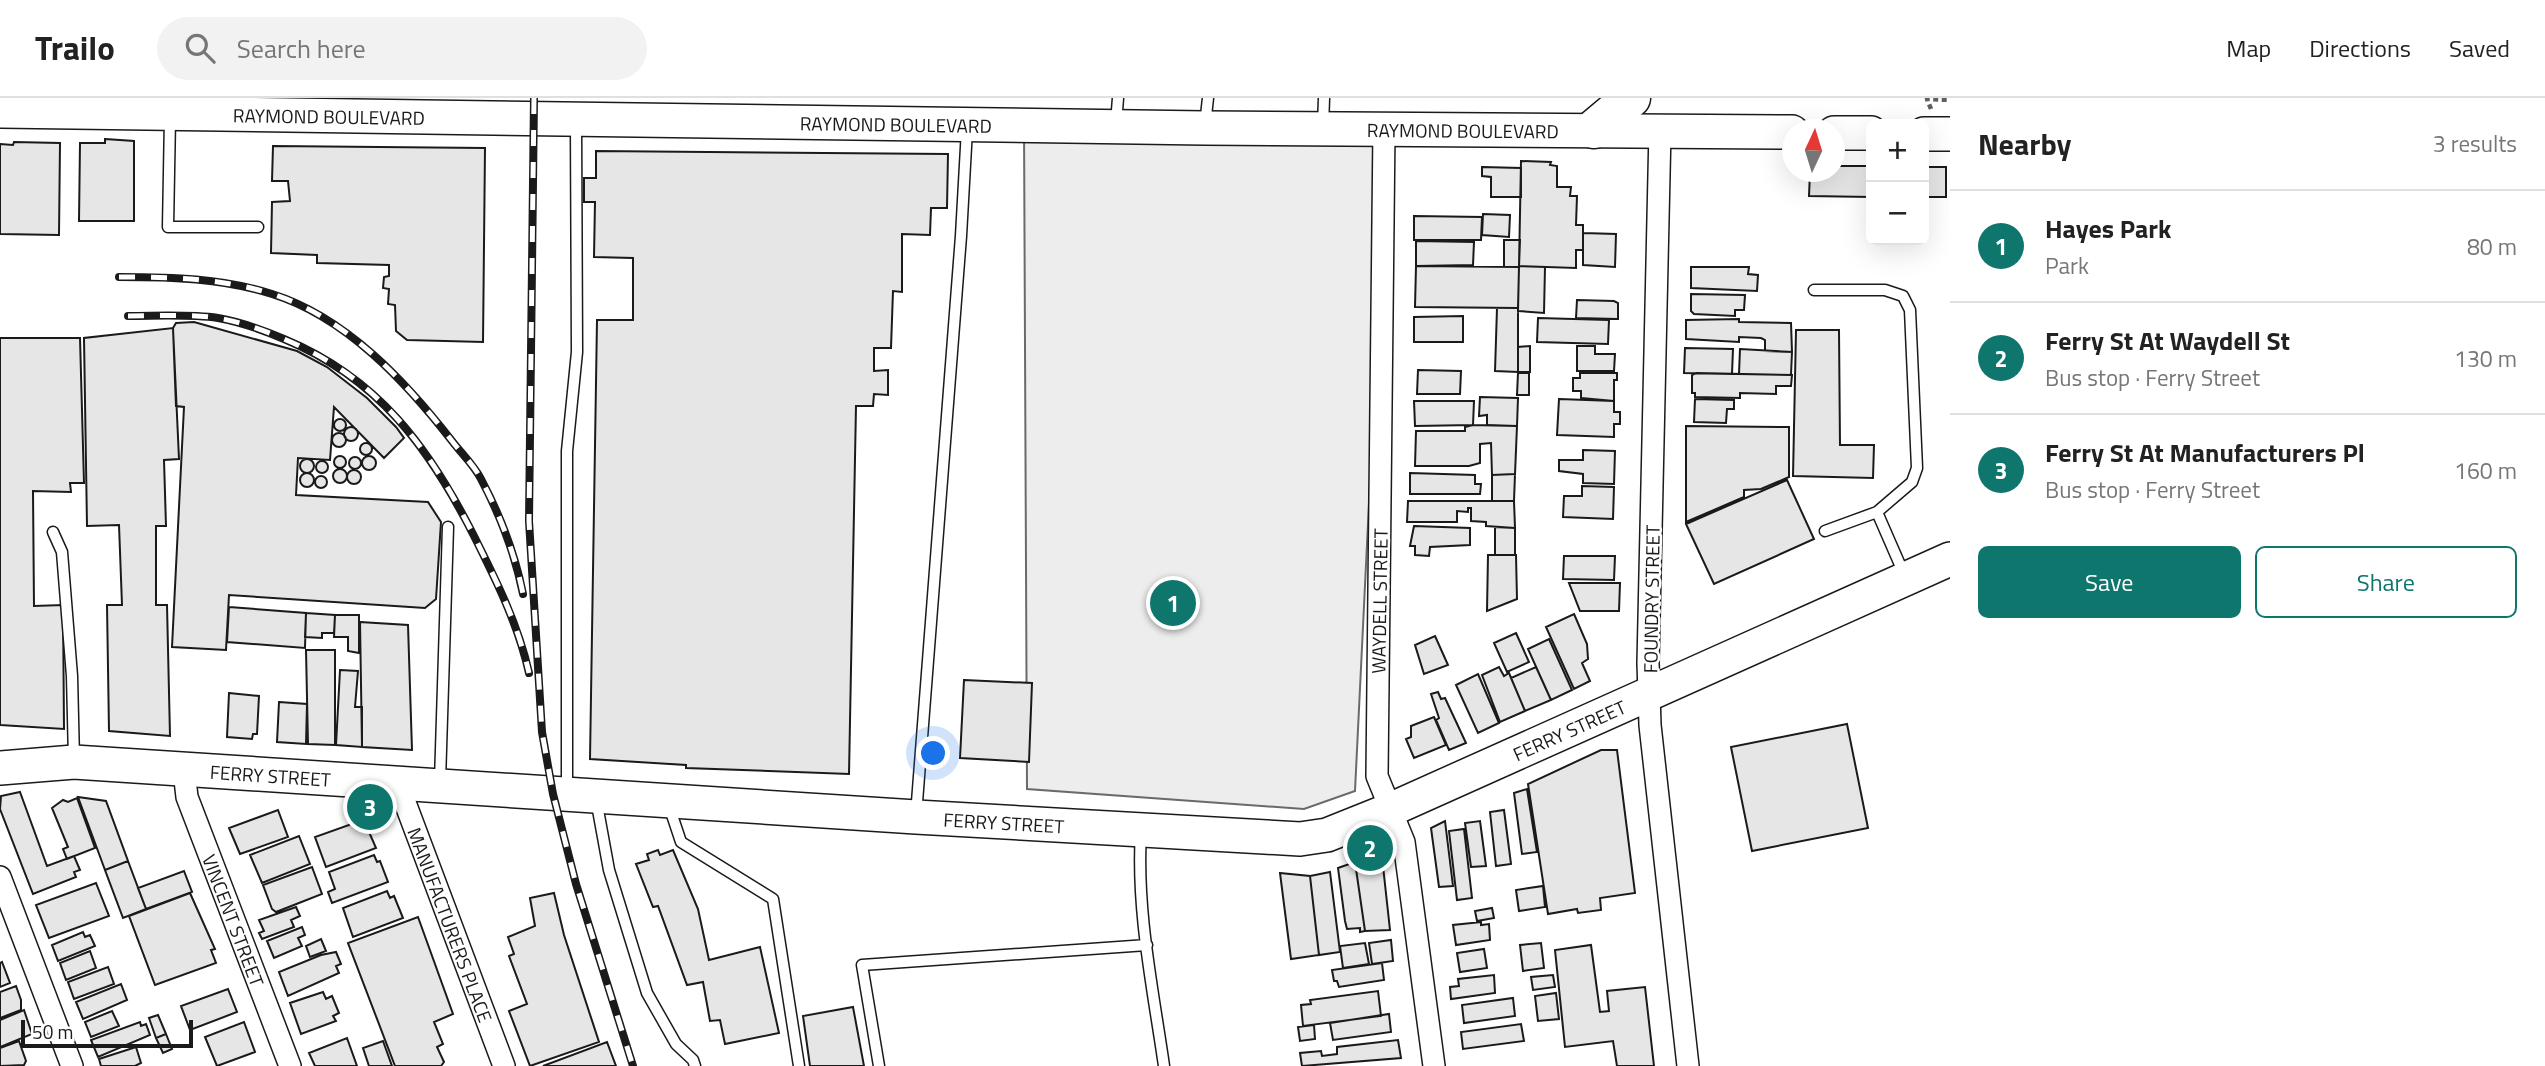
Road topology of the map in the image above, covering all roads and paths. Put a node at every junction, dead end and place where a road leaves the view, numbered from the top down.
1 (1631, 98) edge
2 (389, 107) edge
3 (0, 111) edge
4 (1117, 112) edge
5 (1207, 113) edge
6 (1324, 113) edge
7 (170, 115) junction
8 (576, 117) junction
9 (967, 124) junction
10 (1384, 129) junction
11 (1594, 129) junction
12 (1660, 130) junction
13 (1782, 132) edge
14 (1845, 132) edge
15 (1866, 133) edge
16 (1929, 134) edge
17 (1950, 134) edge
18 (258, 227) dead end
19 (1814, 290) dead end
20 (1877, 512) junction
21 (447, 527) dead end
22 (1825, 531) dead end
23 (53, 532) dead end
24 (1950, 559) edge
25 (1906, 580) junction
26 (1650, 691) junction
27 (75, 762) junction
28 (0, 768) edge
29 (184, 771) junction
30 (398, 784) junction
31 (440, 787) junction
32 (582, 796) junction
33 (667, 800) junction
34 (1392, 809) junction
35 (916, 817) junction
36 (1141, 829) junction
37 (0, 877) edge
38 (1147, 945) junction
39 (72, 1066) edge
40 (289, 1066) edge
41 (504, 1066) edge
42 (695, 1066) edge
43 (799, 1066) edge
44 (879, 1066) edge
45 (1164, 1066) edge
46 (1434, 1066) edge
47 (1688, 1066) edge

1 - 11 highway
2 - 7 main road, RAYMOND BOULEVARD
2 - 8 main road, RAYMOND BOULEVARD
3 - 7 main road, RAYMOND BOULEVARD
4 - 5 main road, RAYMOND BOULEVARD
4 - 9 main road, RAYMOND BOULEVARD
5 - 6 main road, RAYMOND BOULEVARD
6 - 10 main road, RAYMOND BOULEVARD
7 - 18 lane
8 - 9 main road, RAYMOND BOULEVARD
8 - 32 lane
9 - 35 lane
10 - 11 main road, RAYMOND BOULEVARD
10 - 34 street, WAYDELL STREET
11 - 12 main road, RAYMOND BOULEVARD
12 - 13 main road, RAYMOND BOULEVARD
12 - 26 street, FOUNDRY STREET
14 - 15 main road
16 - 17 main road
19 - 20 lane
20 - 22 lane
20 - 25 lane
21 - 31 lane
23 - 27 lane
24 - 25 main road, FERRY STREET
25 - 26 main road, FERRY STREET
26 - 34 main road, FERRY STREET
26 - 47 street, FOUNDRY STREET
27 - 28 main road, FERRY STREET
27 - 29 main road, FERRY STREET
29 - 30 main road, FERRY STREET
29 - 40 street, VINCENT STREET
30 - 31 main road, FERRY STREET
30 - 41 street, MANUFACTURERS PLACE
31 - 32 main road, FERRY STREET
32 - 33 main road, FERRY STREET
32 - 42 lane
33 - 35 main road, FERRY STREET
33 - 43 lane
34 - 36 main road, FERRY STREET
34 - 46 street, WAYDELL STREET
35 - 36 main road, FERRY STREET
36 - 38 lane
37 - 39 street
38 - 44 lane
38 - 45 lane

